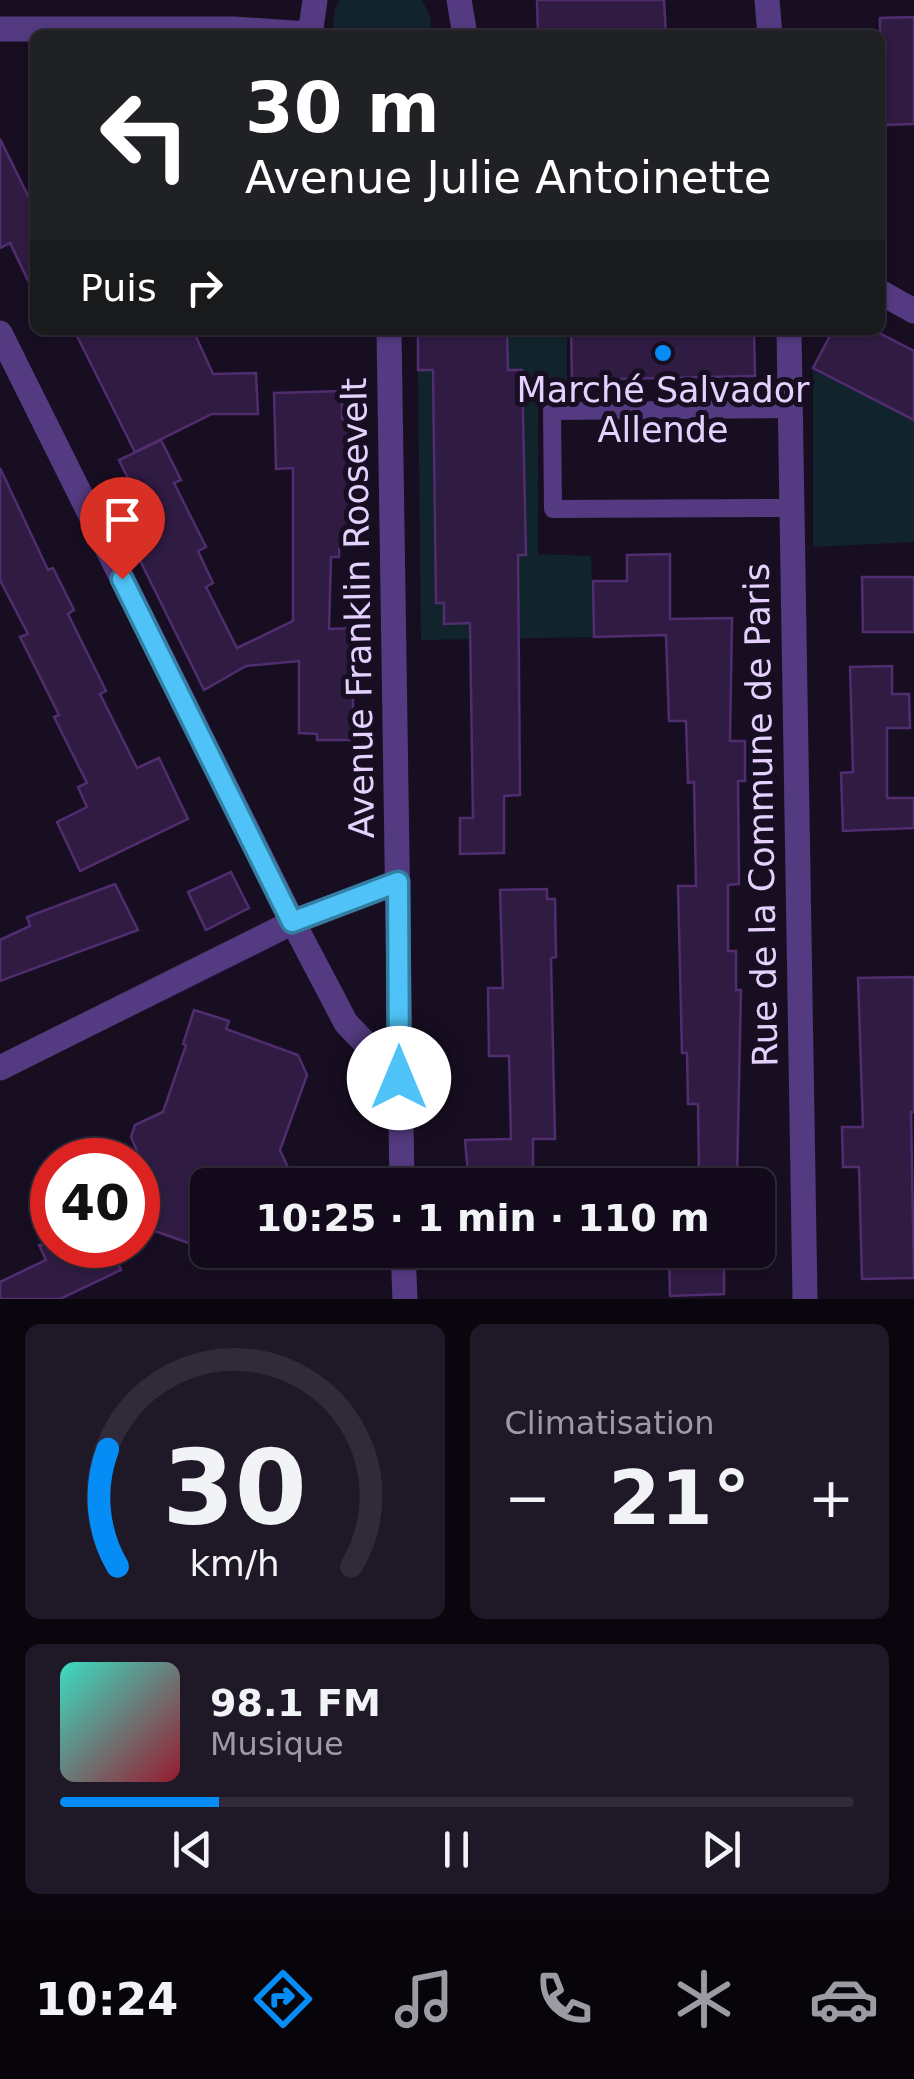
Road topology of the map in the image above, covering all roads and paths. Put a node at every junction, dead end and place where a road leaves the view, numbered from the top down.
1 (315, 0) edge
2 (459, 0) edge
3 (767, 0) edge
4 (0, 29) edge
5 (249, 30) edge
6 (310, 30) edge
7 (464, 30) edge
8 (770, 30) edge
9 (885, 295) edge
10 (914, 311) edge
11 (0, 333) edge
12 (388, 335) edge
13 (789, 335) edge
14 (791, 410) junction
15 (791, 508) junction
16 (398, 882) junction
17 (292, 922) junction
18 (0, 1068) edge
19 (399, 1078) junction
20 (402, 1168) edge
21 (404, 1268) edge
22 (404, 1299) edge
23 (805, 1299) edge

1 - 6 street
2 - 7 street
3 - 8 street
4 - 5 street
9 - 10 street
11 - 17 street
12 - 16 street, Avenue Franklin Roosevelt
13 - 14 street, Rue de la Commune de Paris
14 - 15 street, Rue de la Commune de Paris
14 - 15 lane
15 - 23 street, Rue de la Commune de Paris
16 - 17 street
16 - 19 street, Avenue Franklin Roosevelt
17 - 18 street
17 - 19 street
19 - 20 street, Avenue Franklin Roosevelt
21 - 22 street

